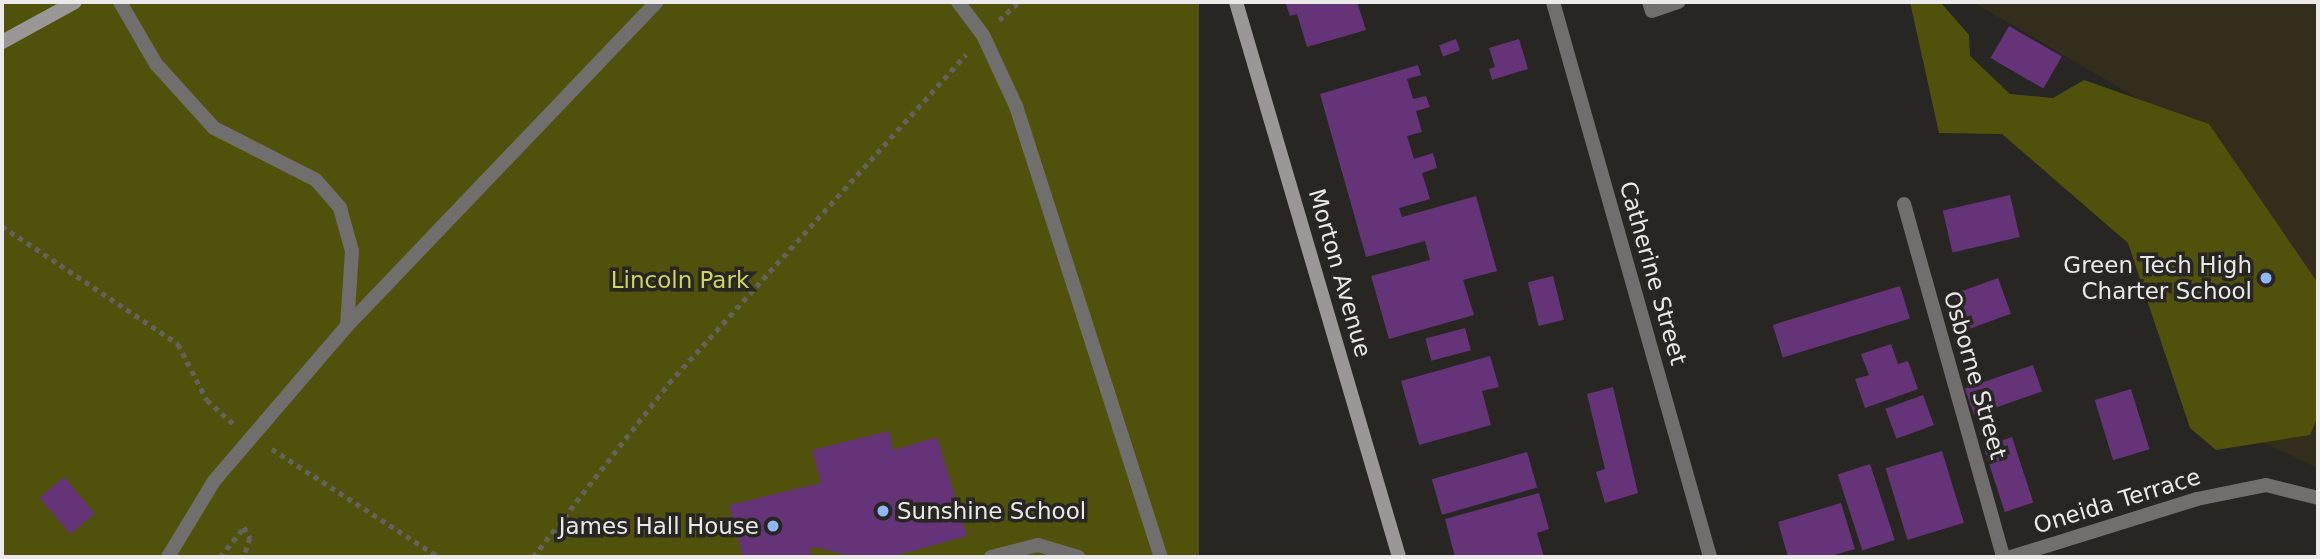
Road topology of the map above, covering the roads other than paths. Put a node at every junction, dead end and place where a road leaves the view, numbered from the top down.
1 (75, 2) edge
2 (120, 2) edge
3 (657, 2) edge
4 (958, 2) edge
5 (1236, 2) edge
6 (1553, 2) edge
7 (1649, 2) edge
8 (1678, 2) edge
9 (2, 42) edge
10 (1904, 204) dead end
11 (347, 326) junction
12 (2318, 498) edge
13 (168, 557) edge
14 (991, 557) edge
15 (1078, 557) edge
16 (1161, 557) edge
17 (1399, 557) edge
18 (1710, 557) edge
19 (2003, 557) edge
20 (2011, 557) edge

1 - 9 street
2 - 11 street
3 - 11 street
4 - 16 street
5 - 17 street, Morton Avenue
6 - 18 street, Catherine Street
7 - 8 street
10 - 19 street, Osborne Street
11 - 13 street
12 - 20 street, Oneida Terrace
14 - 15 street

